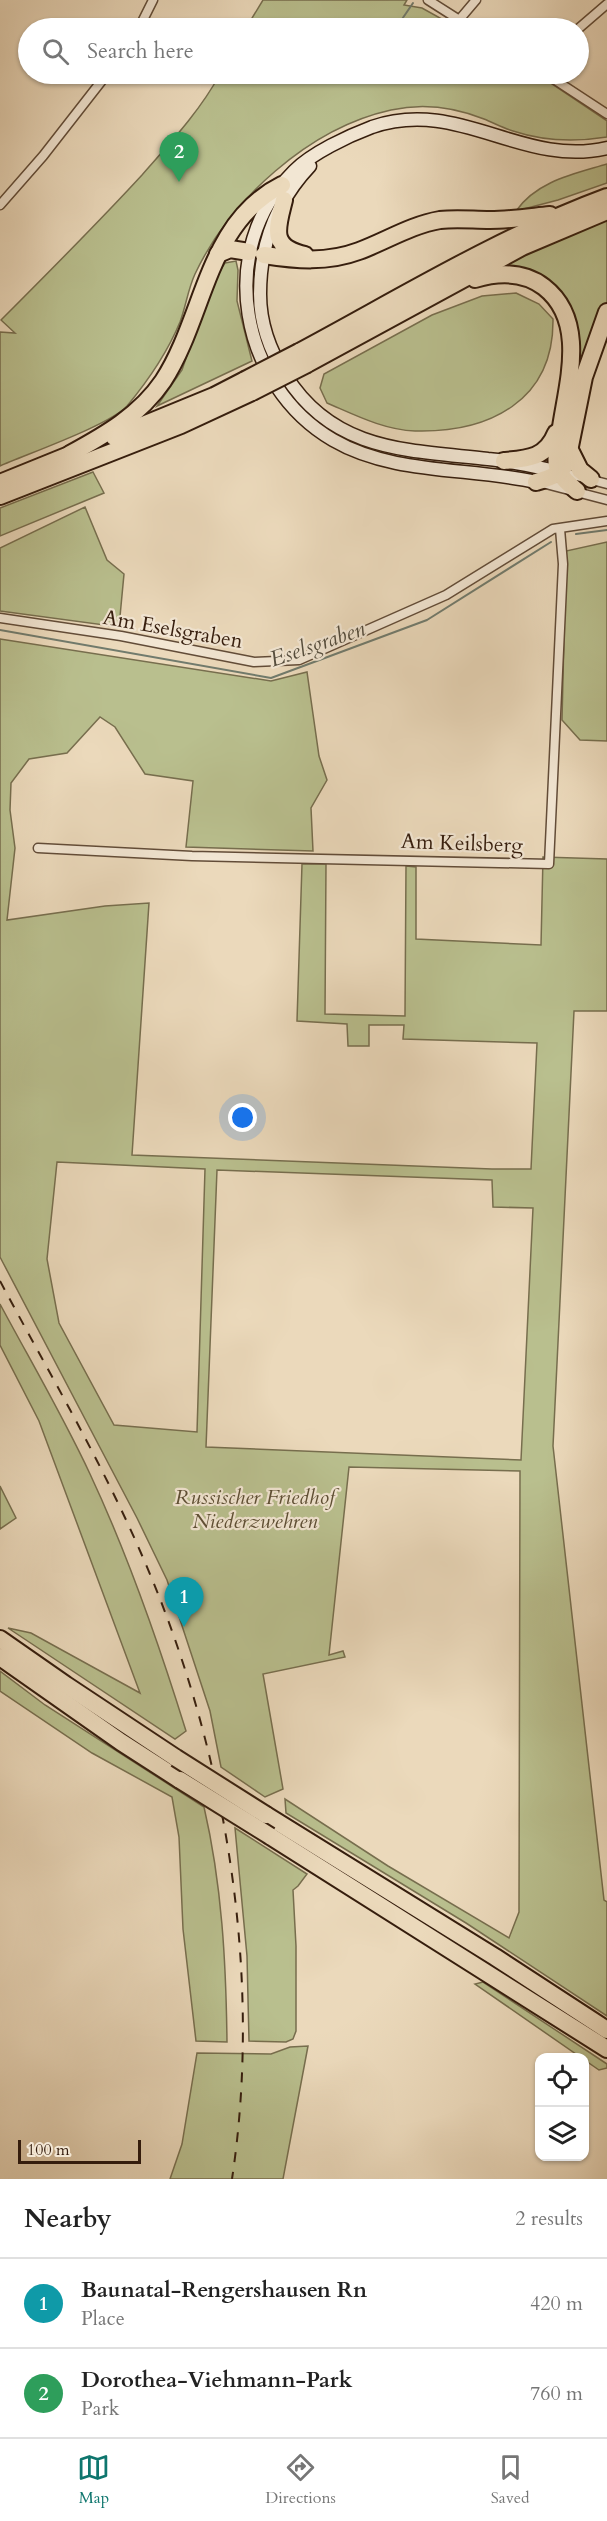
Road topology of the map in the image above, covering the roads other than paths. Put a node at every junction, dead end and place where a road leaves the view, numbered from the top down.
1 (153, 0) edge
2 (428, 0) edge
3 (476, 0) edge
4 (607, 4) edge
5 (144, 18) edge
6 (456, 18) edge
7 (461, 18) edge
8 (589, 20) edge
9 (99, 84) edge
10 (561, 84) edge
11 (607, 114) edge
12 (607, 148) edge
13 (283, 192) junction
14 (607, 197) edge
15 (0, 205) edge
16 (607, 211) edge
17 (563, 214) junction
18 (218, 254) junction
19 (256, 254) junction
20 (323, 259) junction
21 (450, 285) junction
22 (607, 312) edge
23 (303, 358) junction
24 (249, 386) junction
25 (561, 421) junction
26 (570, 450) junction
27 (70, 454) junction
28 (504, 461) junction
29 (560, 472) junction
30 (536, 482) junction
31 (599, 482) edge
32 (0, 483) edge
33 (577, 491) junction
34 (0, 496) edge
35 (607, 500) edge
36 (607, 521) edge
37 (560, 529) junction
38 (0, 618) edge
39 (38, 848) dead end
40 (0, 1639) edge
41 (0, 1657) edge
42 (607, 2030) edge
43 (607, 2049) edge

1 - 5 street
2 - 6 street
3 - 7 street
4 - 8 street
9 - 15 street
10 - 11 street
12 - 13 main road
13 - 18 highway
13 - 19 main road
13 - 20 highway
14 - 17 highway
16 - 21 highway
17 - 20 highway
17 - 23 highway
18 - 19 highway
18 - 27 highway
19 - 20 highway
19 - 28 main road
19 - 30 main road
21 - 23 highway
21 - 25 highway
22 - 26 highway
23 - 24 highway, bridge
24 - 27 highway
24 - 34 highway
25 - 28 highway
25 - 29 highway
26 - 29 highway
26 - 31 highway
27 - 32 highway
28 - 29 main road
29 - 30 highway
29 - 31 street
29 - 33 highway
30 - 33 street
33 - 35 street
36 - 37 street, Am Eselsgraben
37 - 38 street, Am Eselsgraben
37 - 39 street, Am Keilsberg
40 - 42 highway, bridge
41 - 43 highway, bridge

